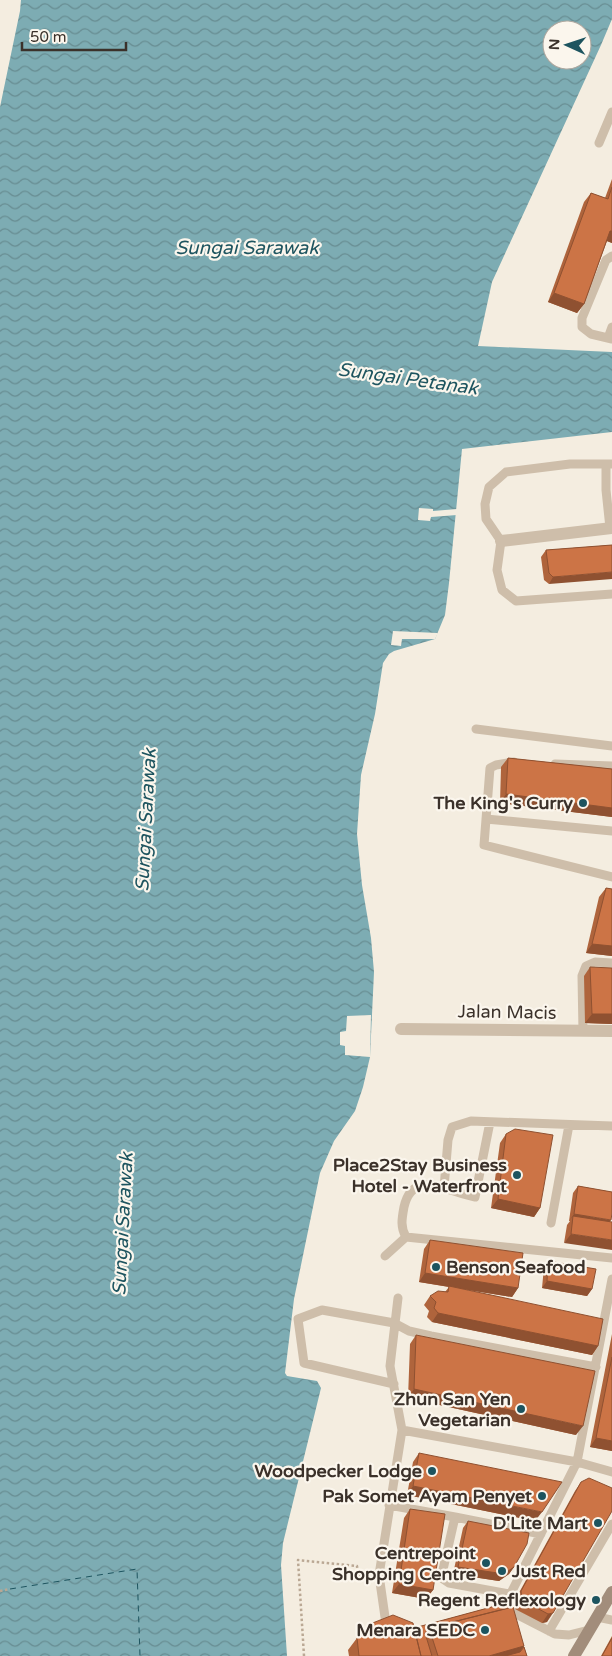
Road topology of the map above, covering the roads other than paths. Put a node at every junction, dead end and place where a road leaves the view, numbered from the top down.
1 (612, 112) edge
2 (599, 143) dead end
3 (612, 256) edge
4 (612, 327) edge
5 (610, 338) edge
6 (609, 465) edge
7 (611, 528) edge
8 (501, 541) junction
9 (612, 594) edge
10 (476, 729) dead end
11 (612, 746) edge
12 (523, 762) edge
13 (543, 763) edge
14 (612, 766) edge
15 (486, 819) junction
16 (612, 831) edge
17 (612, 877) edge
18 (612, 963) edge
19 (401, 1029) dead end
20 (583, 1031) junction
21 (612, 1031) edge
22 (490, 1122) junction
23 (569, 1125) junction
24 (612, 1126) edge
25 (444, 1188) junction
26 (551, 1223) dead end
27 (406, 1237) junction
28 (385, 1256) dead end
29 (612, 1258) edge
30 (612, 1279) edge
31 (398, 1298) dead end
32 (609, 1315) edge
33 (394, 1323) junction
34 (596, 1367) junction
35 (394, 1384) junction
36 (402, 1430) junction
37 (577, 1462) junction
38 (612, 1472) edge
39 (389, 1505) junction
40 (455, 1517) junction
41 (612, 1524) edge
42 (541, 1534) junction
43 (612, 1592) edge
44 (509, 1594) junction
45 (386, 1617) edge
46 (597, 1617) junction
47 (612, 1620) edge
48 (589, 1630) junction
49 (550, 1631) junction
50 (574, 1656) edge

1 - 2 lane
3 - 5 lane
4 - 5 lane
6 - 7 lane
6 - 8 lane
7 - 8 street
8 - 9 lane
10 - 11 lane
12 - 15 lane
13 - 14 lane
15 - 16 lane
15 - 17 lane
18 - 20 lane
19 - 20 street, Jalan Macis
20 - 21 street, Jalan Macis
22 - 23 lane
22 - 25 lane
22 - 25 lane
23 - 24 lane
23 - 26 lane
25 - 27 lane
27 - 28 lane
27 - 29 lane
30 - 32 lane
31 - 33 lane
32 - 34 lane
33 - 34 lane
33 - 35 lane
33 - 35 lane
34 - 37 lane
35 - 36 lane
36 - 37 lane
36 - 39 lane
37 - 38 lane
37 - 42 lane
39 - 40 lane
39 - 45 lane
40 - 42 lane
40 - 44 lane
41 - 49 lane
42 - 44 lane
43 - 46 main road
44 - 49 lane
46 - 47 lane
46 - 48 main road
48 - 49 lane
48 - 50 main road

